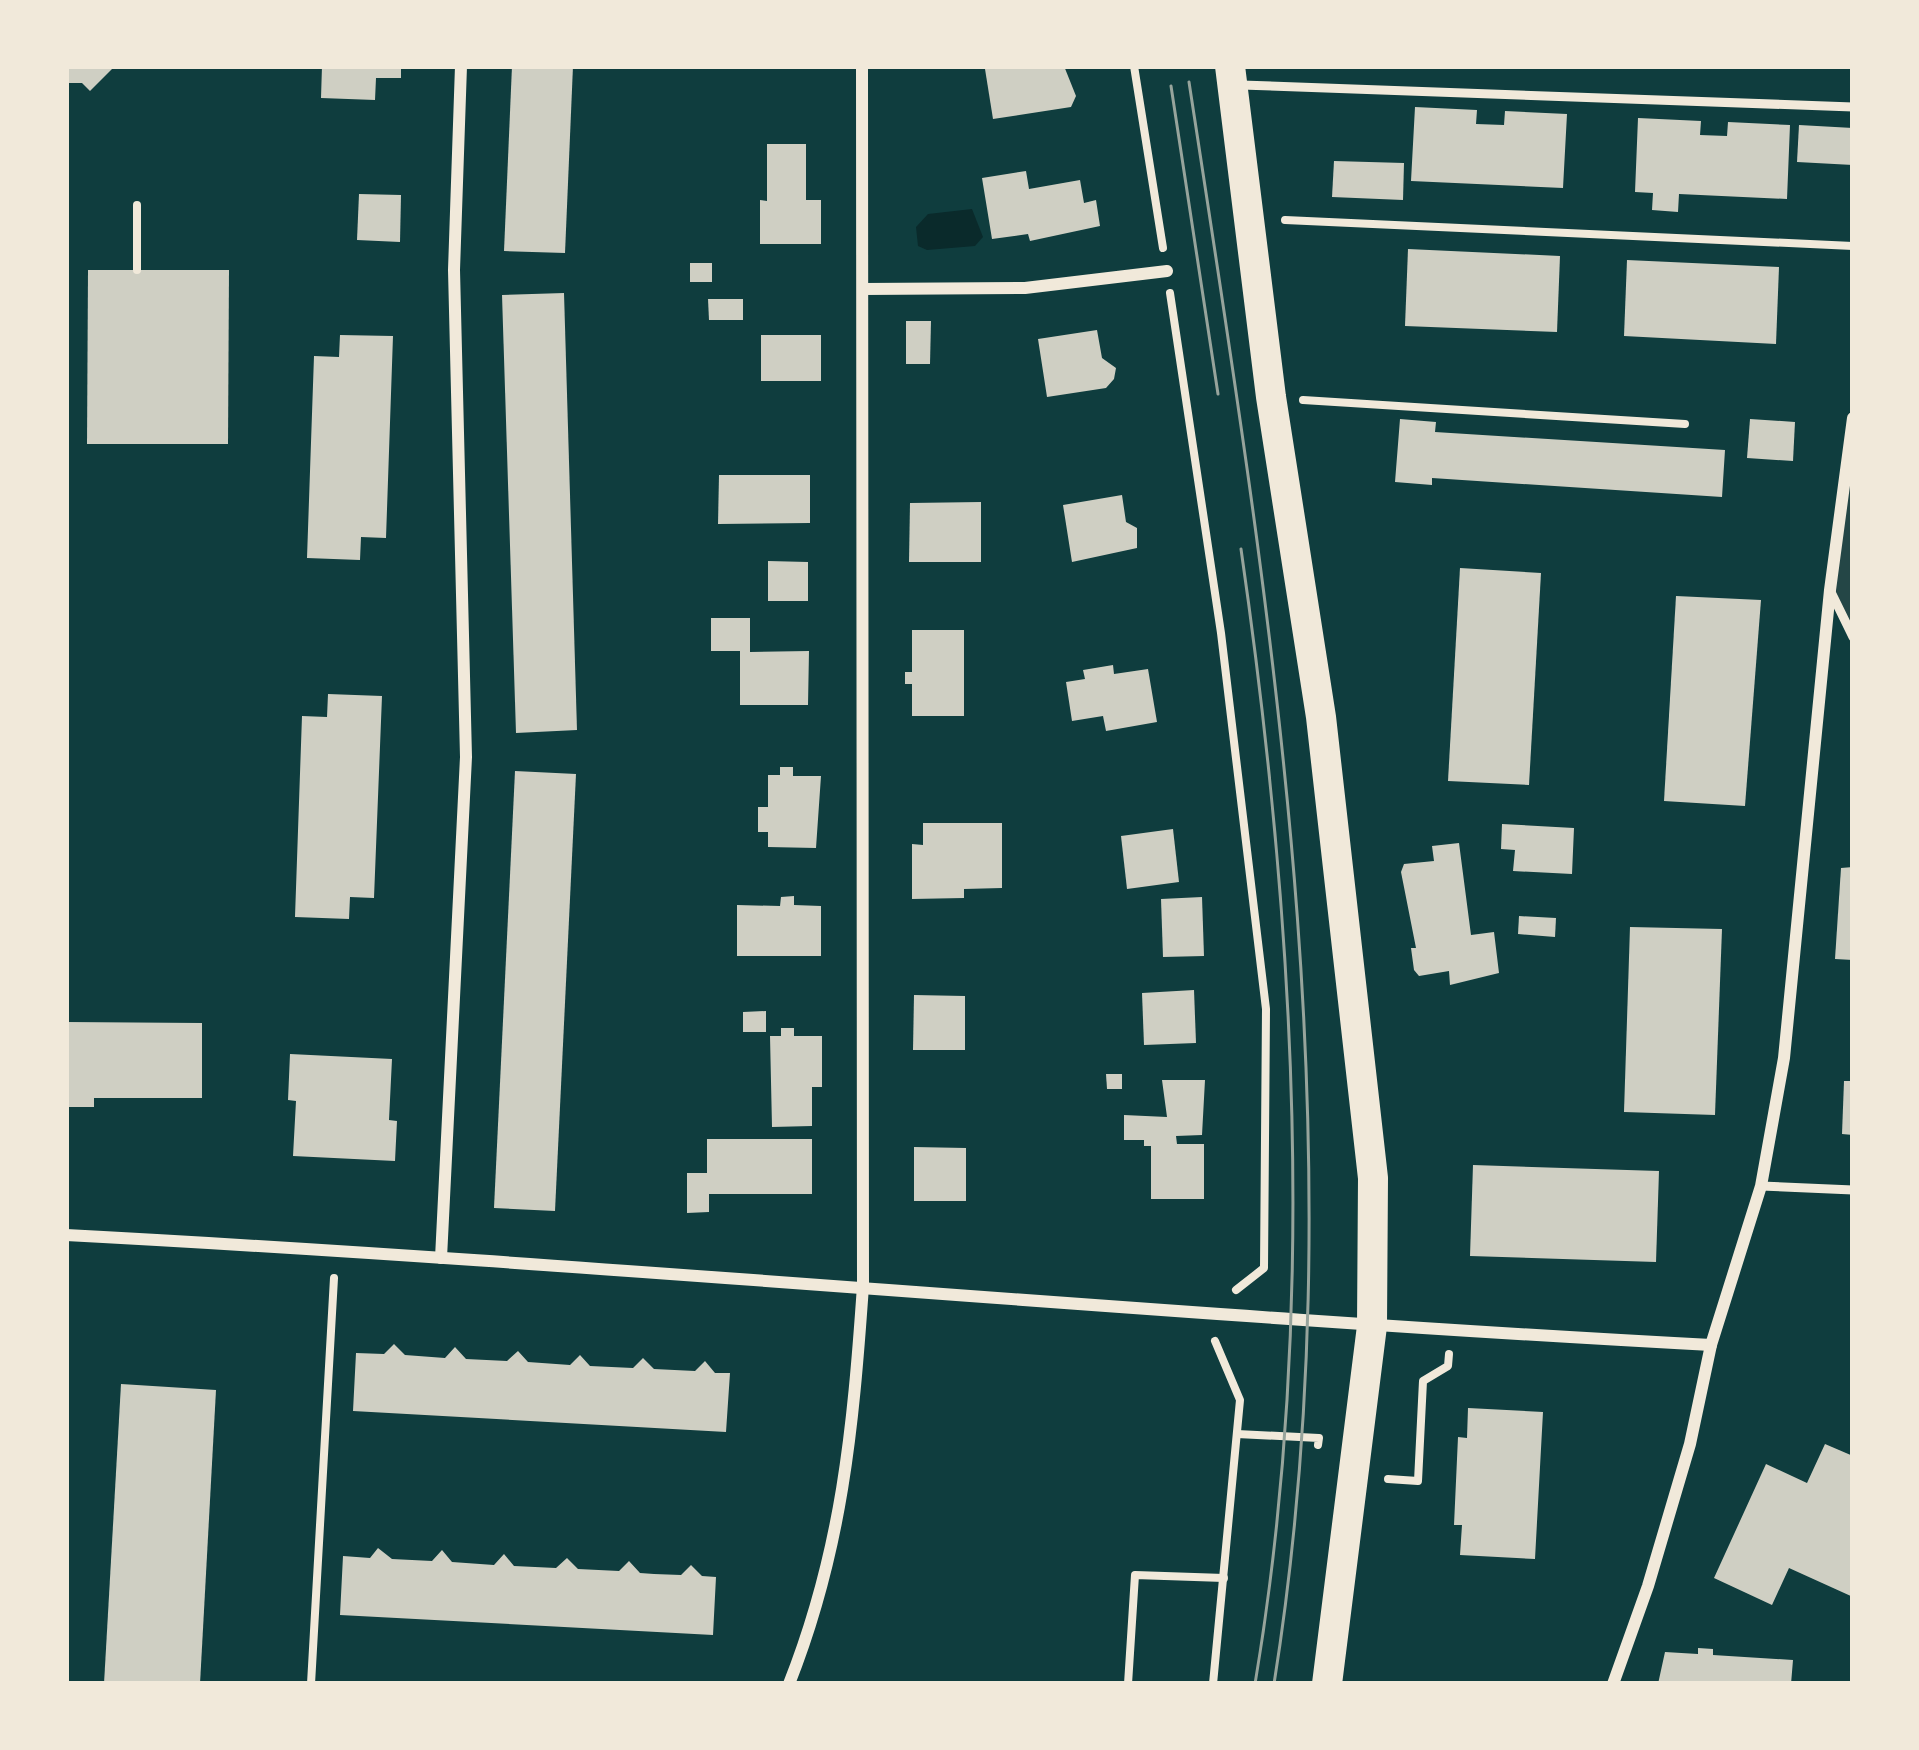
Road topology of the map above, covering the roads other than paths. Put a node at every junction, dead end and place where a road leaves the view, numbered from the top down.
1 (461, 66) edge
2 (862, 66) edge
3 (1231, 75) edge
4 (1853, 106) edge
5 (1167, 271) road end
6 (863, 289) junction
7 (1853, 418) edge
8 (1830, 590) junction
9 (1853, 638) edge
10 (1761, 1186) junction
11 (1853, 1190) edge
12 (66, 1235) edge
13 (441, 1258) junction
14 (863, 1286) junction
15 (1372, 1326) junction
16 (1711, 1345) junction
17 (789, 1684) edge
18 (1328, 1684) edge
19 (1613, 1684) edge

1 - 13 street
2 - 6 street
3 - 4 lane
3 - 15 main road
5 - 6 street
6 - 14 street
7 - 8 street
8 - 9 lane
8 - 10 street
10 - 11 lane
10 - 16 street
12 - 13 street
13 - 14 street
14 - 15 street
14 - 17 street
15 - 16 street
15 - 18 main road
16 - 19 street

